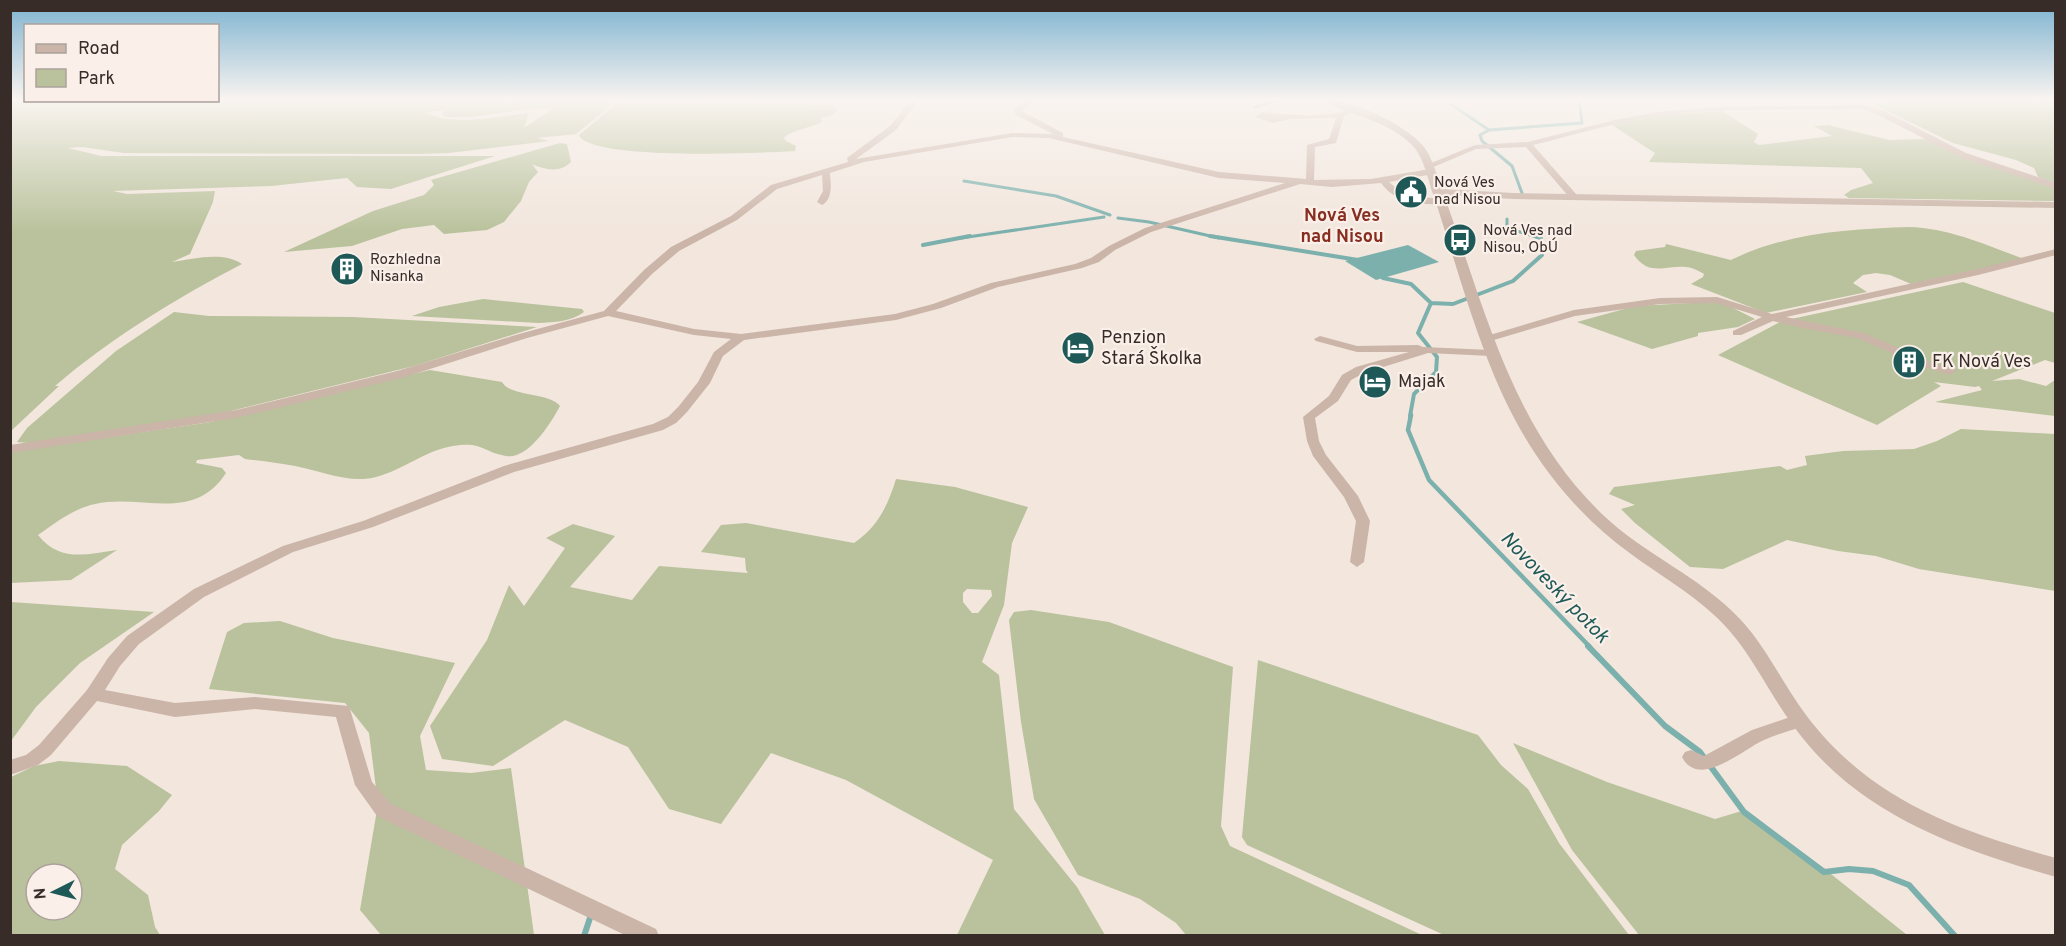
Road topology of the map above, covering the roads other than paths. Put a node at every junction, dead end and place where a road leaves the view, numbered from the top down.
1 (876, 143) edge
2 (954, 143) edge
3 (1085, 143) edge
4 (1321, 143) edge
5 (1416, 143) edge
6 (1531, 143) edge
7 (1941, 143) edge
8 (1528, 144) junction
9 (859, 158) junction
10 (1429, 169) junction
11 (826, 171) junction
12 (1383, 180) junction
13 (1297, 182) junction
14 (1310, 183) junction
15 (2055, 186) edge
16 (1573, 196) junction
17 (1438, 197) junction
18 (822, 202) dead end
19 (2055, 205) edge
20 (2055, 252) edge
21 (608, 313) junction
22 (1772, 317) junction
23 (1737, 333) dead end
24 (741, 337) junction
25 (1320, 339) dead end
26 (1489, 346) junction
27 (1426, 349) junction
28 (1950, 371) dead end
29 (10, 449) edge
30 (1358, 562) dead end
31 (93, 693) junction
32 (1799, 721) junction
33 (1691, 757) dead end
34 (10, 768) edge
35 (2055, 868) edge
36 (649, 936) edge

1 - 9 street
2 - 9 street
3 - 13 street
4 - 14 street
5 - 10 street
6 - 8 street
7 - 15 street
8 - 10 street
8 - 16 street
9 - 11 street
10 - 12 street
10 - 17 street
11 - 18 street
11 - 21 street
12 - 14 street
12 - 17 street
13 - 14 street
13 - 24 street
16 - 17 street
16 - 19 street
17 - 26 street
20 - 22 street
21 - 24 street
21 - 29 street
22 - 23 street
22 - 26 street
22 - 28 street
24 - 31 street
25 - 27 street
26 - 27 street
26 - 32 street
27 - 30 street
31 - 34 street
31 - 36 street
32 - 33 street
32 - 35 street

